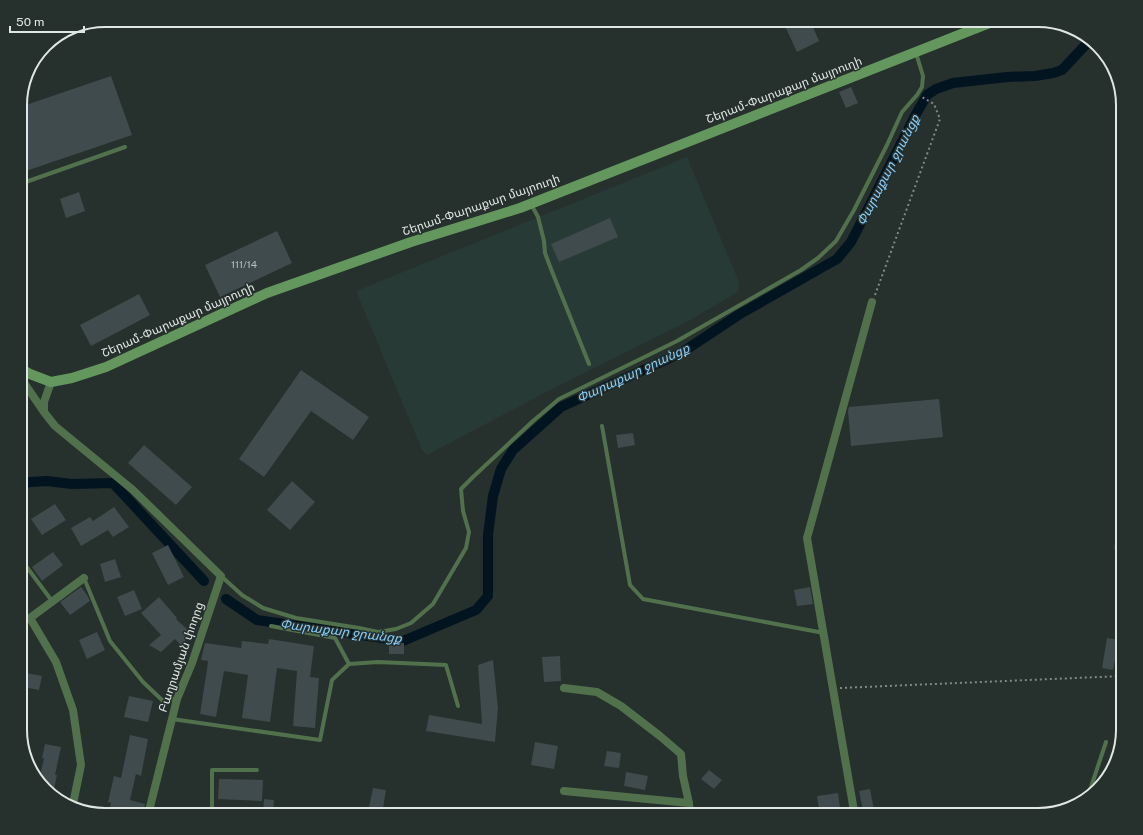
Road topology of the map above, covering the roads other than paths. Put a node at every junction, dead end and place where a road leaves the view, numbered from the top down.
1 (979, 27) edge
2 (916, 52) junction
3 (125, 147) dead end
4 (27, 182) edge
5 (531, 203) junction
6 (872, 302) road end
7 (589, 364) dead end
8 (27, 372) edge
9 (51, 382) junction
10 (27, 387) edge
11 (44, 412) junction
12 (602, 426) dead end
13 (27, 567) edge
14 (221, 576) junction
15 (84, 578) joint
16 (52, 601) junction
17 (271, 626) dead end
18 (824, 633) junction
19 (349, 664) junction
20 (564, 688) dead end
21 (177, 698) junction
22 (458, 706) dead end
23 (172, 719) junction
24 (1106, 742) dead end
25 (257, 770) dead end
26 (1091, 787) edge
27 (564, 791) dead end
28 (75, 802) edge
29 (689, 803) junction
30 (150, 808) edge
31 (212, 808) edge
32 (689, 808) edge
33 (853, 808) edge

1 - 2 street, Շերամ-Փարաքար մայրուղի
2 - 5 street, Շերամ-Փարաքար մայրուղի
2 - 14 lane
3 - 4 lane
5 - 7 lane
5 - 9 street, Շերամ-Փարաքար մայրուղի
6 - 18 street
8 - 9 street
9 - 11 street
10 - 11 street
11 - 14 street
12 - 18 lane
13 - 16 lane
14 - 21 street, Բաղրամյան փողոց
15 - 16 street
15 - 21 lane
16 - 28 street
17 - 19 lane
18 - 33 street
19 - 22 lane
19 - 23 lane
20 - 29 street
21 - 23 street, Բաղրամյան փողոց
23 - 30 street, Բաղրամյան փողոց
24 - 26 lane
25 - 31 lane
27 - 29 street
29 - 32 street

